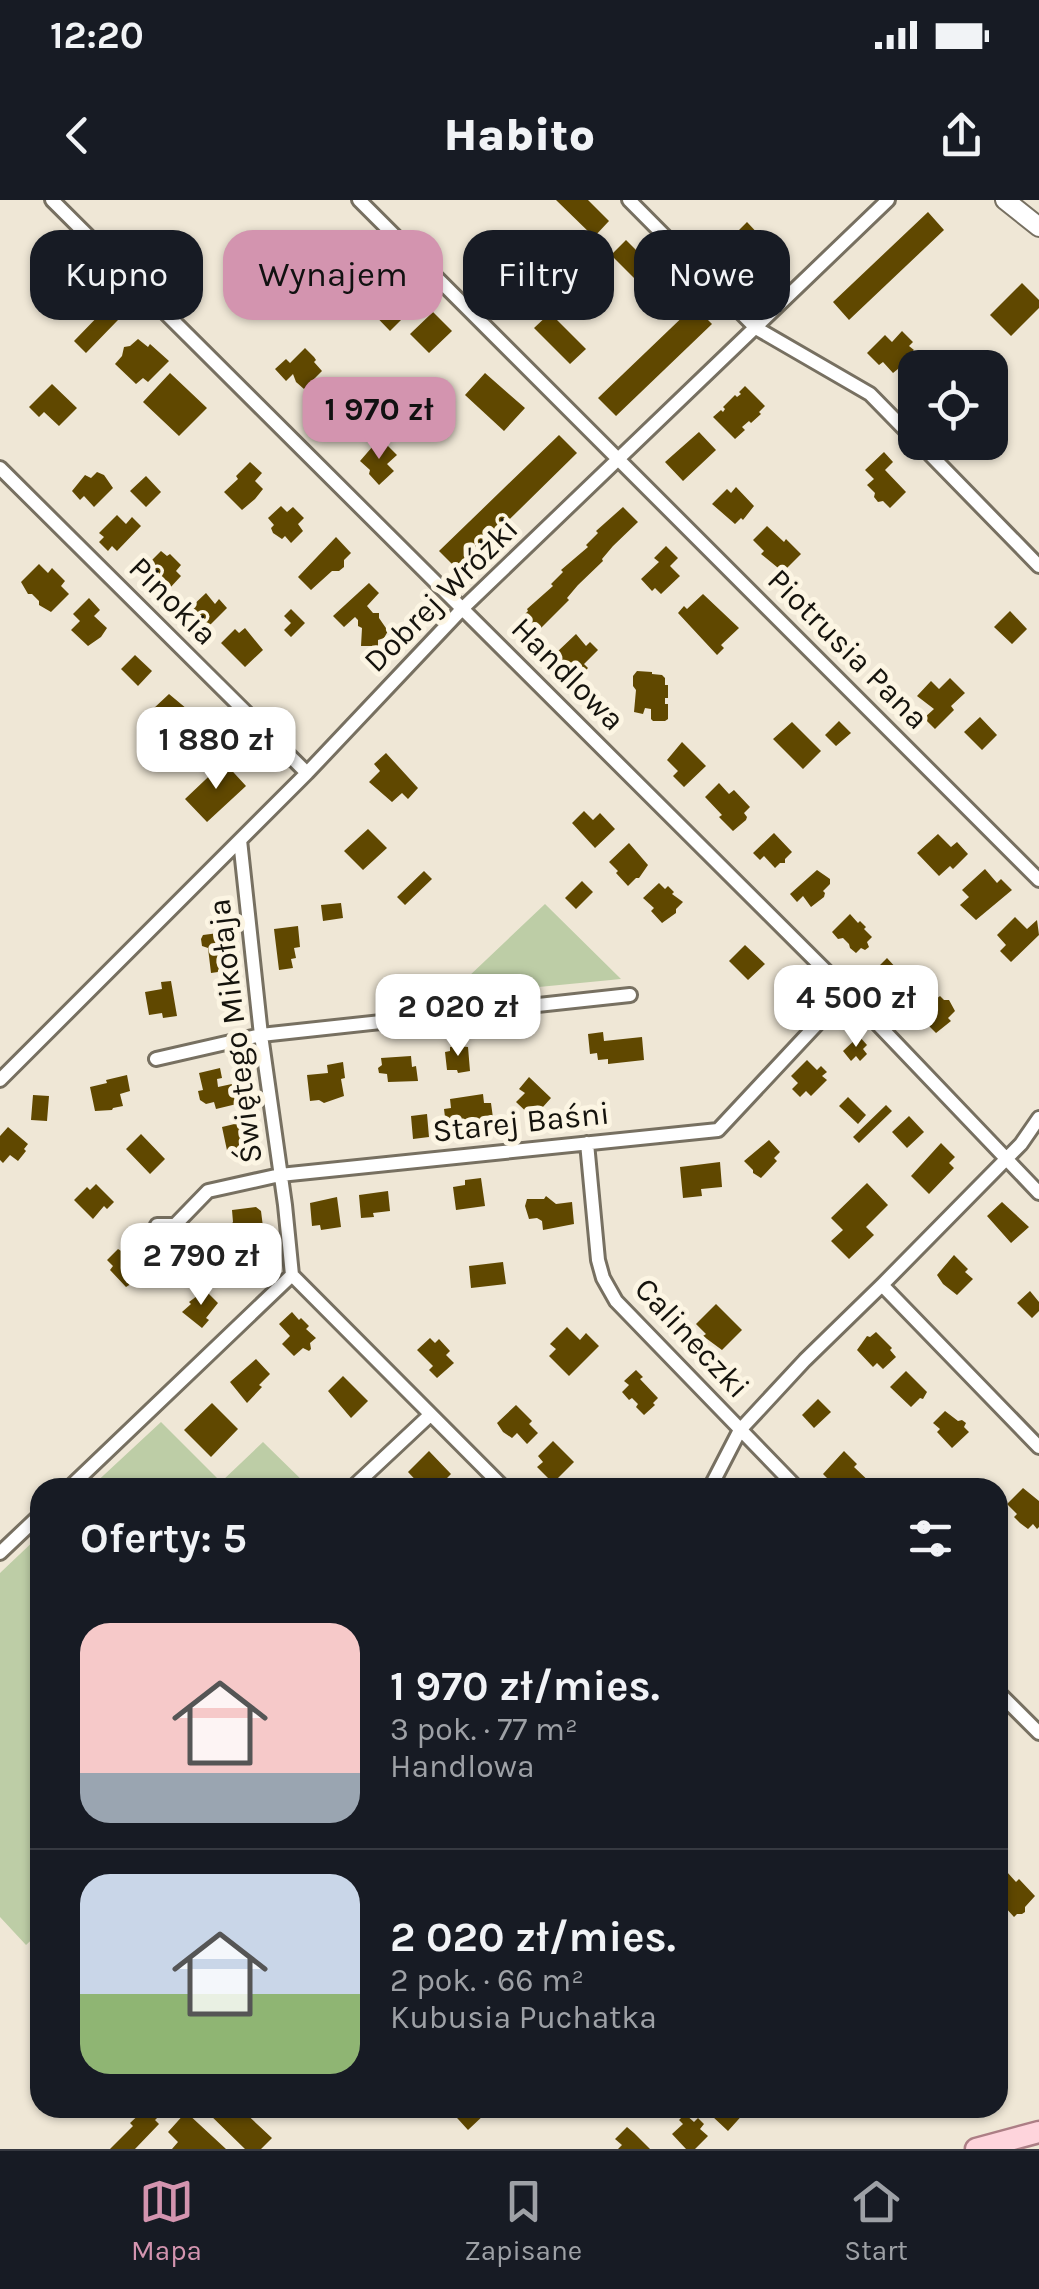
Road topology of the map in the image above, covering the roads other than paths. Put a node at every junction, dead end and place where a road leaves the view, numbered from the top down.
1 (52, 200) edge
2 (359, 200) edge
3 (629, 200) edge
4 (888, 200) edge
5 (1005, 200) edge
6 (1019, 200) edge
7 (1035, 223) edge
8 (756, 328) junction
9 (898, 423) edge
10 (618, 458) junction
11 (935, 460) edge
12 (0, 468) edge
13 (1039, 566) edge
14 (463, 608) junction
15 (307, 773) junction
16 (240, 840) junction
17 (1039, 880) edge
18 (847, 992) junction
19 (630, 995) dead end
20 (261, 1035) junction
21 (156, 1059) dead end
22 (0, 1080) edge
23 (1039, 1118) edge
24 (587, 1143) junction
25 (1006, 1159) junction
26 (280, 1175) junction
27 (1039, 1193) edge
28 (157, 1225) dead end
29 (292, 1274) junction
30 (882, 1286) junction
31 (430, 1415) junction
32 (740, 1430) junction
33 (1039, 1448) edge
34 (79, 1478) edge
35 (363, 1478) edge
36 (494, 1478) edge
37 (715, 1478) edge
38 (787, 1478) edge
39 (30, 1525) edge
40 (0, 1554) edge
41 (1008, 1702) edge
42 (1039, 1733) edge
43 (1039, 2132) edge
44 (976, 2149) edge

1 - 14 street, Handlowa
2 - 10 street, Piotrusia Pana
3 - 8 street
4 - 8 street, Dobrej Wróżki
5 - 7 street
6 - 7 street
8 - 9 street
8 - 10 street, Dobrej Wróżki
10 - 14 street, Dobrej Wróżki
10 - 17 street, Piotrusia Pana
11 - 13 street
12 - 15 street, Pinokia
14 - 15 street, Dobrej Wróżki
14 - 18 street, Handlowa
15 - 16 street, Dobrej Wróżki
16 - 20 street, Świętego Mikołaja
16 - 22 street, Dobrej Wróżki
18 - 24 street, Starej Baśni
18 - 25 street, Handlowa
19 - 20 street
20 - 21 street
20 - 26 street, Świętego Mikołaja
23 - 25 street
24 - 26 street, Starej Baśni
24 - 32 street, Calineczki
25 - 27 street, Handlowa
25 - 30 street
26 - 28 street, Starej Baśni
26 - 29 street, Świętego Mikołaja
29 - 31 street
29 - 34 street
30 - 32 street
30 - 33 street
31 - 35 street
31 - 36 street
32 - 37 street
32 - 38 street, Calineczki
39 - 40 street
41 - 42 street
43 - 44 main road

